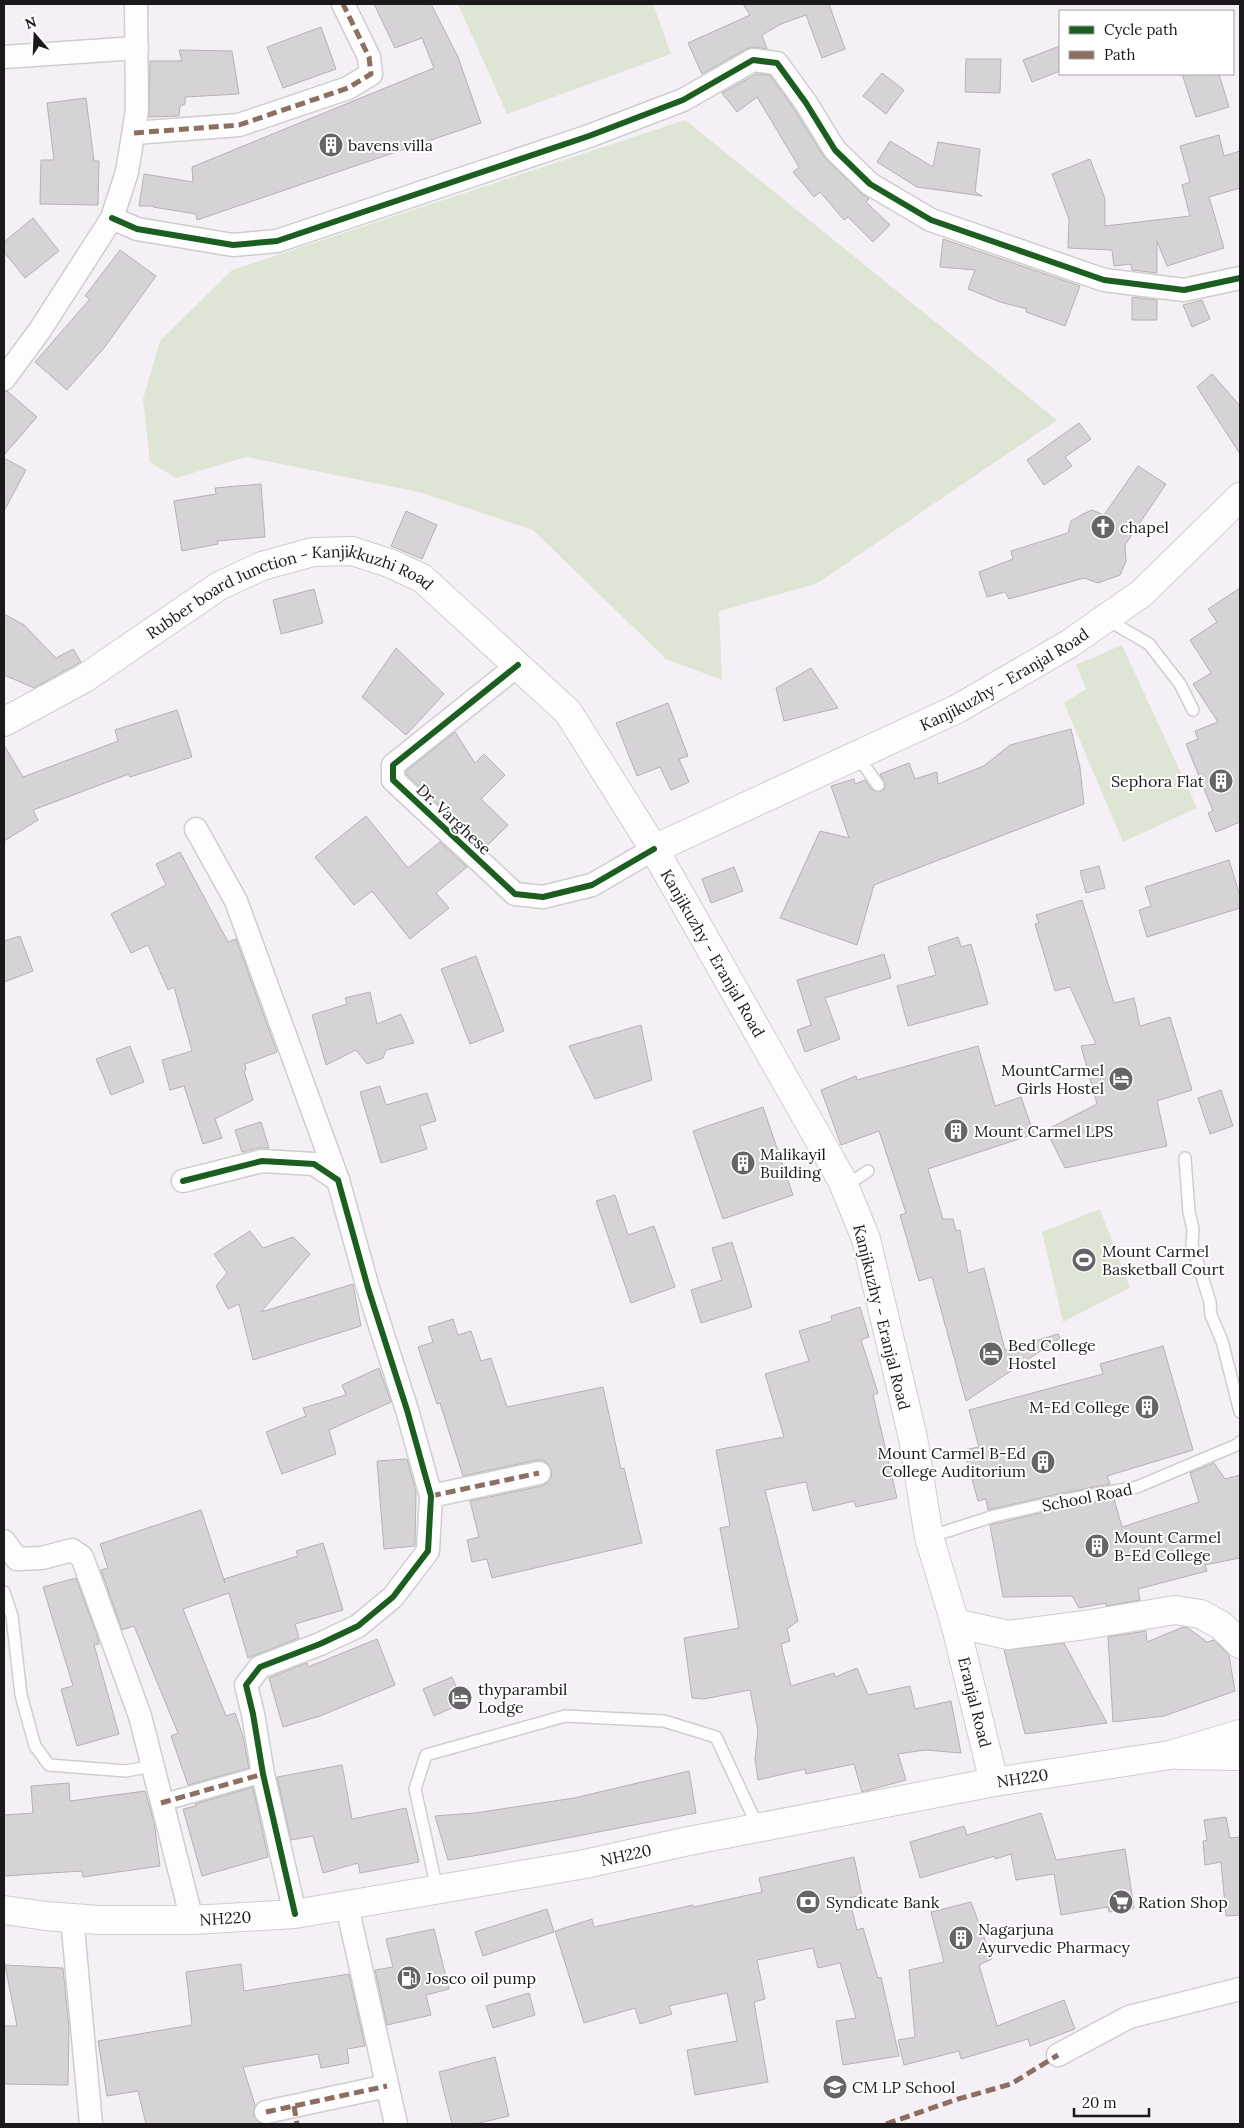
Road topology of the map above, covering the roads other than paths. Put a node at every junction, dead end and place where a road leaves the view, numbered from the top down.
1 (136, 4) edge
2 (343, 4) edge
3 (137, 48) junction
4 (4, 57) edge
5 (134, 134) junction
6 (112, 218) junction
7 (1240, 278) edge
8 (4, 379) edge
9 (1240, 497) edge
10 (1106, 619) junction
11 (518, 666) junction
12 (1193, 710) dead end
13 (4, 722) edge
14 (857, 755) junction
15 (878, 786) dead end
16 (196, 829) dead end
17 (654, 850) junction
18 (1185, 1158) dead end
19 (868, 1171) dead end
20 (338, 1180) junction
21 (842, 1180) junction
22 (182, 1181) dead end
23 (1240, 1412) edge
24 (1240, 1442) edge
25 (539, 1473) dead end
26 (431, 1496) junction
27 (929, 1538) junction
28 (4, 1541) edge
29 (4, 1592) edge
30 (955, 1623) junction
31 (1240, 1644) edge
32 (1240, 1734) edge
33 (1170, 1755) junction
34 (1240, 1756) edge
35 (152, 1766) junction
36 (263, 1774) junction
37 (994, 1782) junction
38 (161, 1803) junction
39 (758, 1827) junction
40 (437, 1891) junction
41 (347, 1906) junction
42 (4, 1910) edge
43 (295, 1914) junction
44 (72, 1918) junction
45 (192, 1920) junction
46 (1240, 1989) edge
47 (1058, 2055) dead end
48 (387, 2086) junction
49 (266, 2112) dead end
50 (91, 2124) edge
51 (396, 2124) edge

1 - 3 street
2 - 5 street
3 - 4 street
3 - 5 street
5 - 6 street
6 - 7 street
6 - 8 street
9 - 10 main road, Kanjikuzhy - Eranjal Road
10 - 12 lane
10 - 14 main road, Kanjikuzhy - Eranjal Road
11 - 13 main road, Rubber board Junction - Kanjikkuzhi Road
11 - 17 main road, Rubber board Junction - Kanjikkuzhi Road
11 - 17 street, Dr. Varghese
14 - 15 lane
14 - 17 main road, Kanjikuzhy - Eranjal Road
16 - 20 street
17 - 21 main road, Kanjikuzhy - Eranjal Road
18 - 23 lane
19 - 21 lane
20 - 22 street
20 - 26 street
21 - 27 main road, Kanjikuzhy - Eranjal Road
24 - 27 lane, School Road
25 - 26 street
26 - 36 street
27 - 30 main road, Kanjikuzhy - Eranjal Road
28 - 35 street
29 - 35 lane
30 - 31 main road
30 - 37 main road, Eranjal Road
32 - 33 main road, NH220
33 - 34 main road
33 - 37 main road, NH220
35 - 38 street
36 - 38 street
36 - 43 street
37 - 39 main road, NH220
38 - 45 street
39 - 40 main road, NH220
39 - 40 lane
40 - 41 main road, NH220
41 - 43 main road, NH220
41 - 48 street
42 - 44 main road, NH220
43 - 45 main road, NH220
44 - 45 main road, NH220
44 - 50 street
46 - 47 street
48 - 49 street
48 - 51 street

